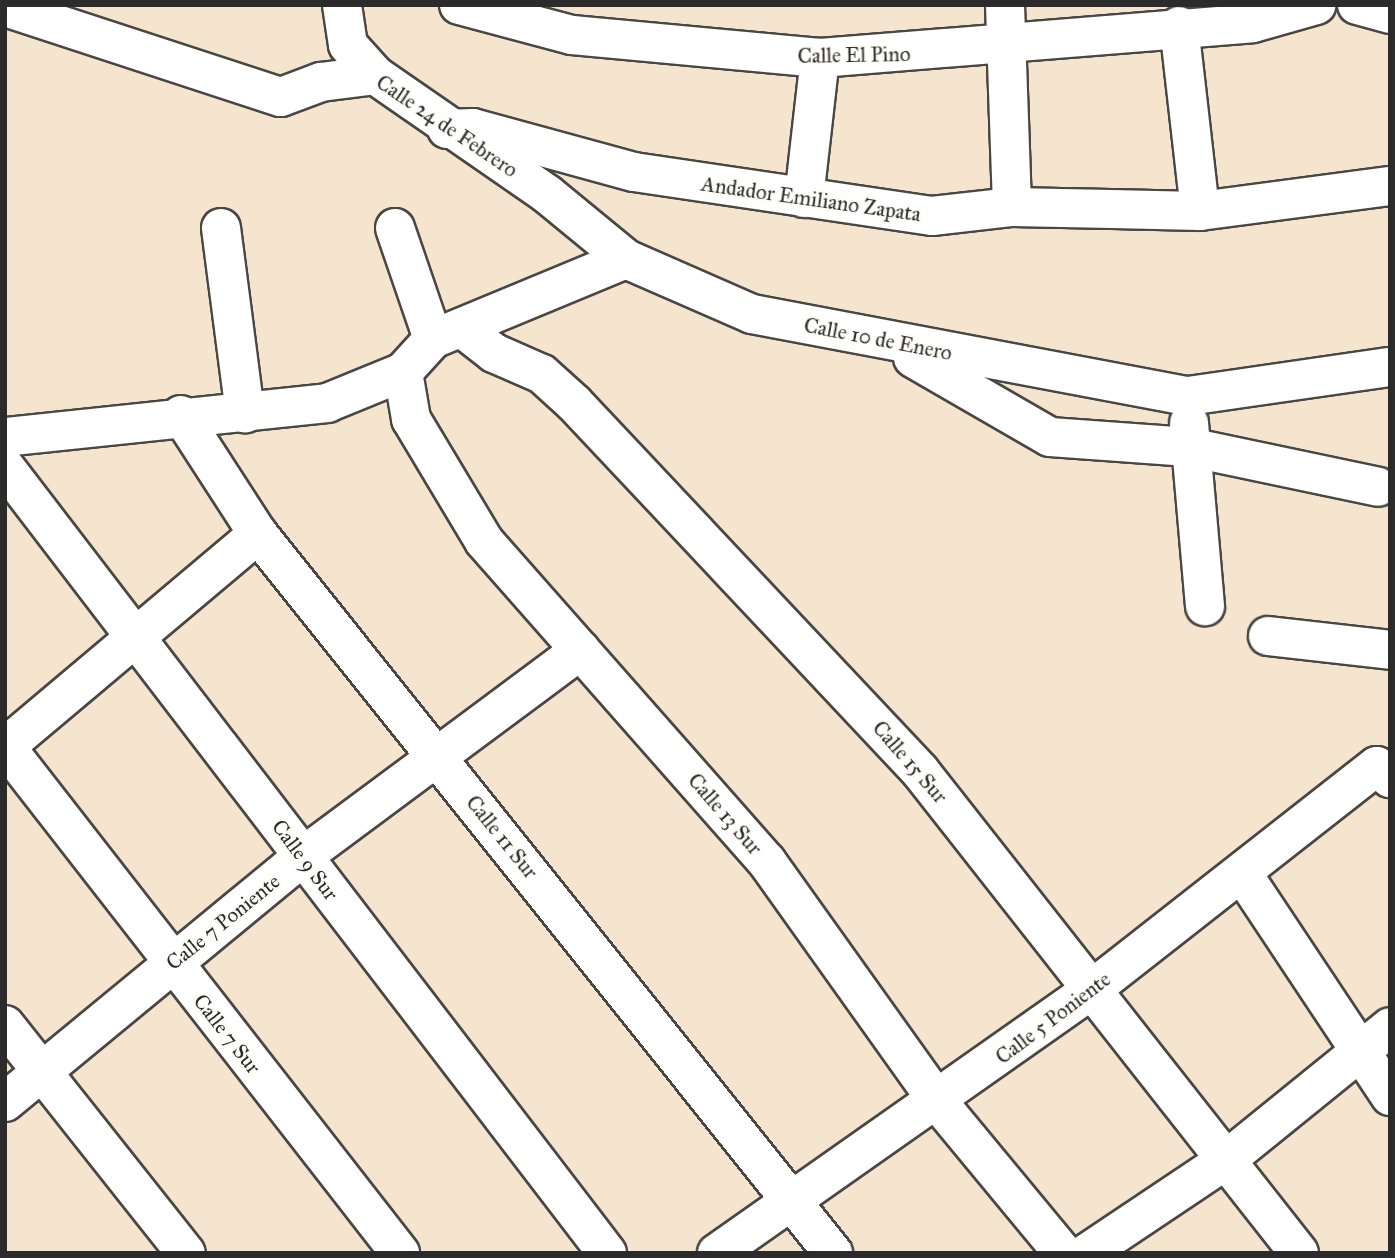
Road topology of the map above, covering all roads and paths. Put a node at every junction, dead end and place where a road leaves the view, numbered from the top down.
1 (342, 5) edge
2 (459, 5) edge
3 (1005, 5) edge
4 (1316, 5) edge
5 (5, 7) edge
6 (1254, 14) edge
7 (1179, 26) junction
8 (1008, 45) junction
9 (820, 58) junction
10 (374, 75) junction
11 (447, 129) junction
12 (1390, 186) edge
13 (804, 198) junction
14 (1012, 206) junction
15 (1200, 211) junction
16 (221, 228) dead end
17 (395, 228) dead end
18 (626, 259) junction
19 (447, 334) junction
20 (883, 342) junction
21 (1390, 367) edge
22 (404, 372) junction
23 (1188, 396) junction
24 (245, 413) junction
25 (181, 415) junction
26 (5, 438) edge
27 (1189, 447) junction
28 (5, 467) edge
29 (1378, 486) dead end
30 (258, 534) junction
31 (1205, 606) dead end
32 (1268, 636) dead end
33 (136, 641) junction
34 (581, 650) junction
35 (1390, 650) edge
36 (5, 747) edge
37 (435, 754) junction
38 (1383, 772) edge
39 (302, 857) junction
40 (1242, 873) junction
41 (171, 964) junction
42 (1091, 990) junction
43 (5, 1025) edge
44 (1390, 1027) edge
45 (1358, 1051) junction
46 (42, 1072) junction
47 (1390, 1096) edge
48 (5, 1102) edge
49 (939, 1102) junction
50 (1226, 1160) junction
51 (794, 1200) junction
52 (186, 1253) edge
53 (400, 1253) edge
54 (607, 1253) edge
55 (718, 1253) edge
56 (833, 1253) edge
57 (1063, 1253) edge
58 (1087, 1253) edge
59 (1299, 1253) edge

1 - 10 street
2 - 9 street, Calle El Pino
3 - 8 street
4 - 6 street
5 - 10 street, Calle 24 de Febrero
6 - 7 street, Calle El Pino
7 - 8 street, Calle El Pino
7 - 15 street
8 - 9 street, Calle El Pino
8 - 14 street
9 - 13 street
10 - 11 street, Calle 24 de Febrero
11 - 13 street, Andador Emiliano Zapata
11 - 18 street, Calle 24 de Febrero
12 - 15 street, Andador Emiliano Zapata
13 - 14 street, Andador Emiliano Zapata
14 - 15 street, Andador Emiliano Zapata
16 - 24 street
17 - 19 street
18 - 19 street
18 - 20 street, Calle 10 de Enero
19 - 22 street
19 - 42 street, Calle 15 Sur
20 - 23 street, Calle 10 de Enero
20 - 27 street
21 - 23 street, Calle 10 de Enero
22 - 24 street
22 - 34 street, Calle 13 Sur
23 - 27 street
24 - 25 street
25 - 26 street
25 - 30 street, Calle 11 Sur
27 - 29 street
27 - 31 street
28 - 33 street, Calle 9 Sur
30 - 33 street
30 - 37 street, Calle 11 Sur
32 - 35 street
33 - 36 street
33 - 39 street, Calle 9 Sur
34 - 37 street, Calle 7 Poniente
34 - 49 street, Calle 13 Sur
36 - 41 street, Calle 7 Sur
37 - 39 street, Calle 7 Poniente
37 - 51 street, Calle 11 Sur
38 - 40 street, Calle 5 Poniente
39 - 41 street, Calle 7 Poniente
39 - 54 street, Calle 9 Sur
40 - 42 street, Calle 5 Poniente
40 - 45 street
41 - 46 street, Calle 7 Poniente
41 - 53 street, Calle 7 Sur
42 - 49 street, Calle 5 Poniente
42 - 50 street, Calle 15 Sur
43 - 46 street
44 - 45 street
45 - 47 street
45 - 50 street
46 - 48 street, Calle 7 Poniente
46 - 52 street
49 - 51 street, Calle 5 Poniente
49 - 57 street, Calle 13 Sur
50 - 58 street
50 - 59 street, Calle 15 Sur
51 - 55 street, Calle 5 Poniente
51 - 56 street, Calle 11 Sur

